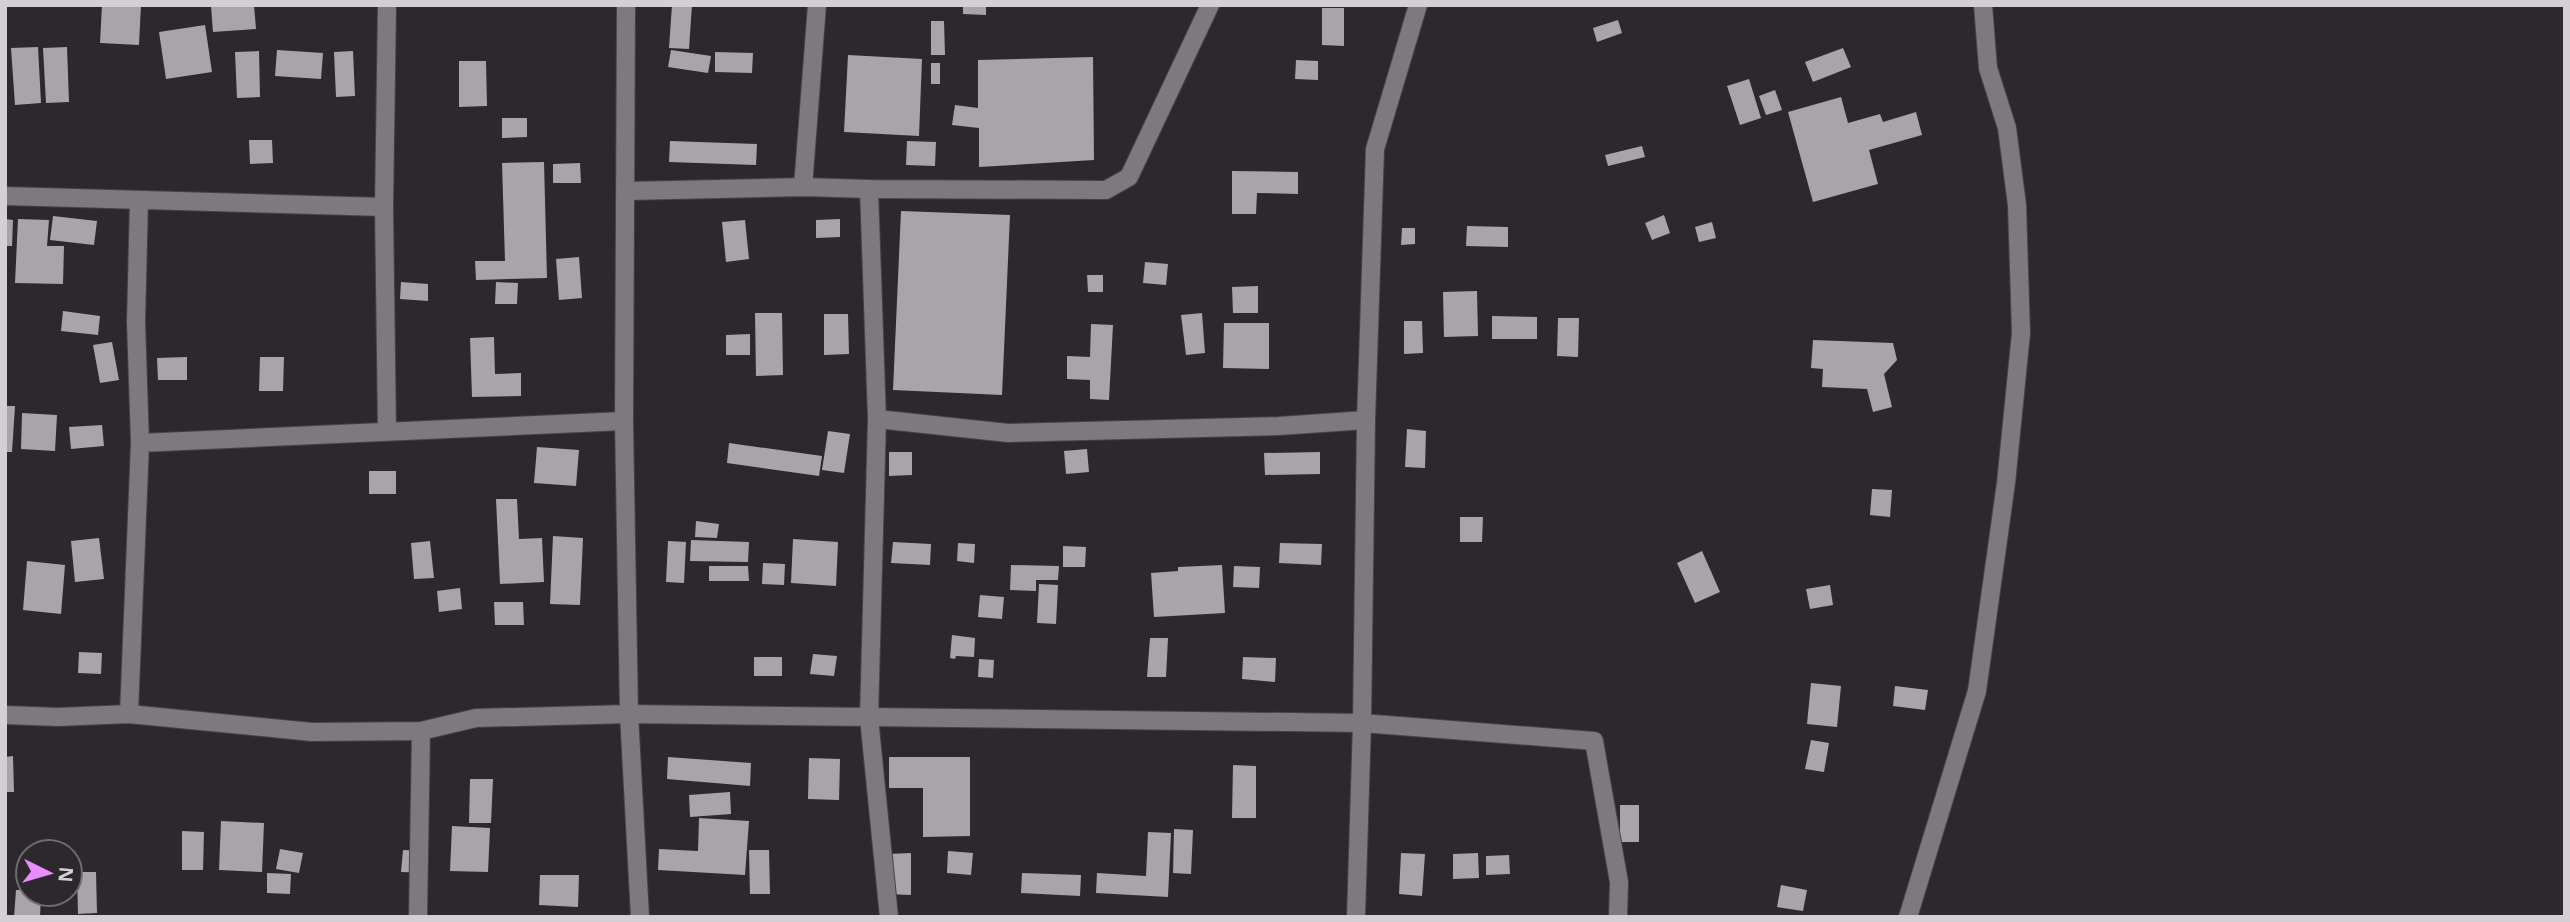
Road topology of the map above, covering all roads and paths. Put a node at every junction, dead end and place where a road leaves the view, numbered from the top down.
1 (387, 5) edge
2 (626, 5) edge
3 (817, 5) edge
4 (1210, 5) edge
5 (1418, 5) edge
6 (1983, 5) edge
7 (803, 187) junction
8 (869, 189) junction
9 (626, 191) junction
10 (5, 196) edge
11 (139, 200) junction
12 (384, 207) junction
13 (877, 419) junction
14 (1366, 420) junction
15 (624, 421) junction
16 (387, 431) junction
17 (140, 443) junction
18 (129, 714) junction
19 (629, 714) junction
20 (5, 715) edge
21 (869, 718) junction
22 (1362, 723) junction
23 (421, 731) junction
24 (418, 917) edge
25 (640, 917) edge
26 (888, 917) edge
27 (1356, 917) edge
28 (1618, 917) edge
29 (1908, 917) edge

1 - 12 street
2 - 9 street
3 - 7 street
4 - 8 street
5 - 14 street
6 - 29 street
7 - 8 street
7 - 9 street
8 - 13 street
9 - 15 street
10 - 11 street
11 - 12 street
11 - 17 street
12 - 16 street
13 - 14 street
13 - 21 street
14 - 22 street
15 - 16 street
15 - 19 street
16 - 17 street
17 - 18 street
18 - 20 street
18 - 23 street
19 - 21 street
19 - 23 street
19 - 25 street
21 - 22 street
21 - 26 street
22 - 27 street
22 - 28 street
23 - 24 street

